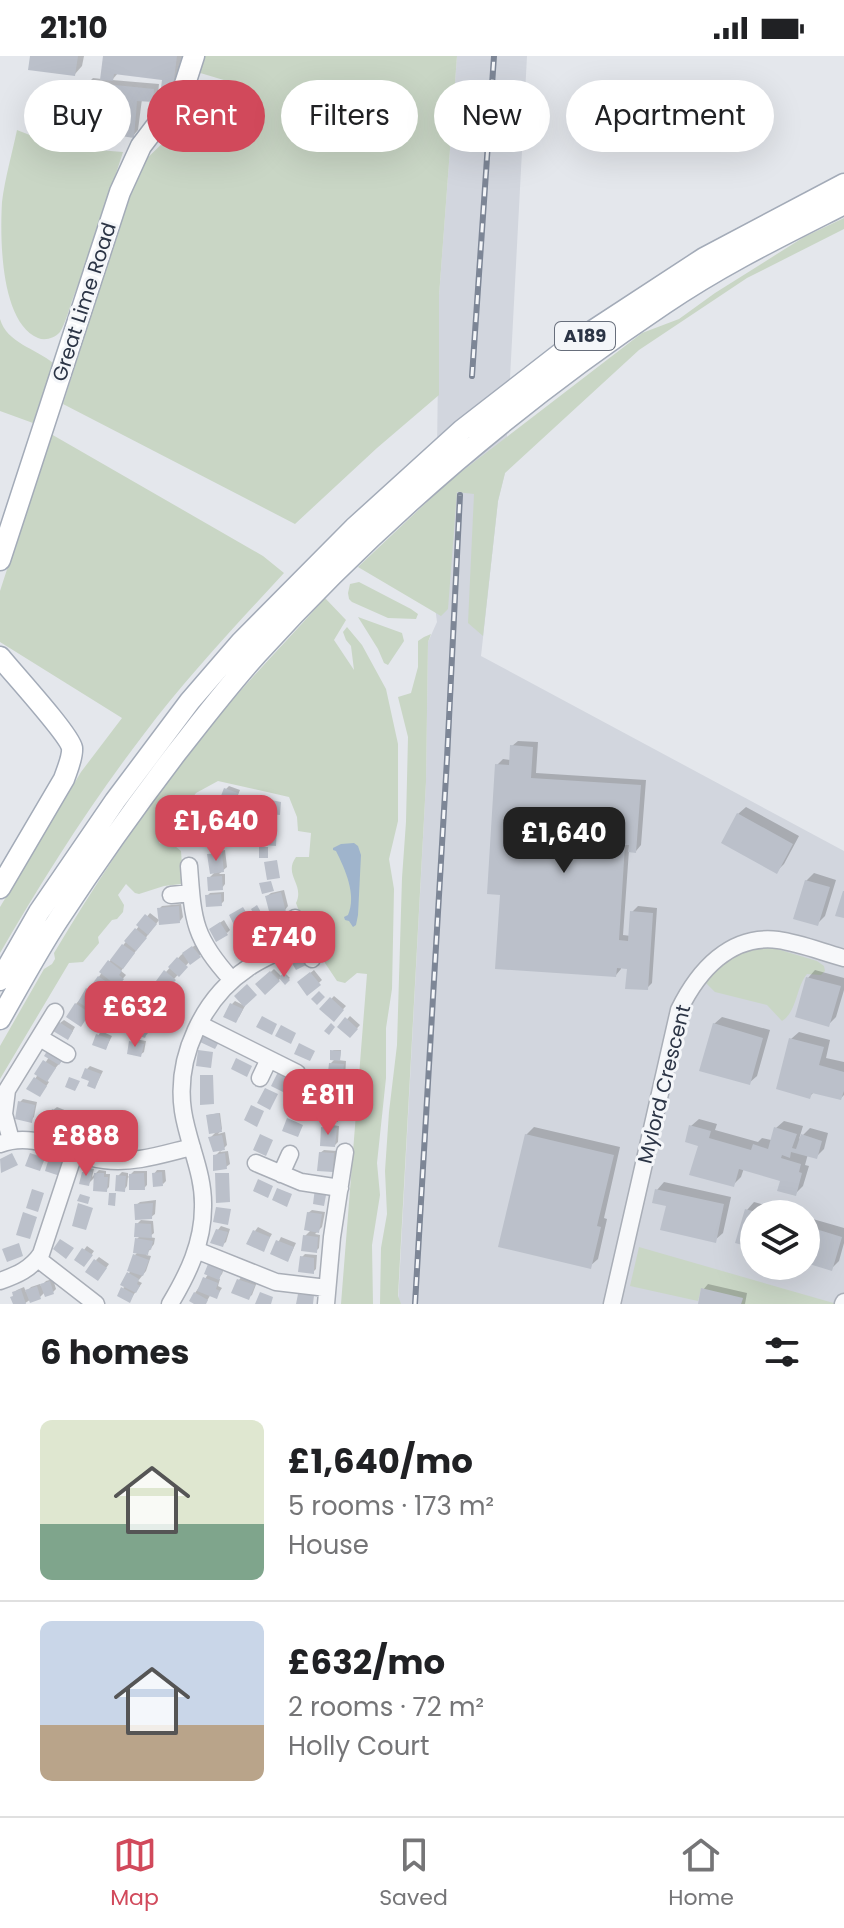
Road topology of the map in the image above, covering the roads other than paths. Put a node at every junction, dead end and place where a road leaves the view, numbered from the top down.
1 (194, 56) edge
2 (844, 184) edge
3 (844, 204) edge
4 (361, 533) junction
5 (0, 560) edge
6 (299, 596) junction
7 (0, 657) edge
8 (189, 866) dead end
9 (0, 888) edge
10 (191, 893) junction
11 (171, 895) dead end
12 (295, 918) dead end
13 (303, 941) junction
14 (844, 958) edge
15 (312, 959) dead end
16 (0, 980) edge
17 (232, 980) junction
18 (55, 1012) dead end
19 (0, 1019) edge
20 (199, 1024) junction
21 (40, 1038) junction
22 (67, 1054) dead end
23 (269, 1059) junction
24 (297, 1073) dead end
25 (260, 1078) dead end
26 (5, 1142) edge
27 (192, 1147) junction
28 (345, 1152) dead end
29 (74, 1154) junction
30 (290, 1154) dead end
31 (256, 1163) dead end
32 (281, 1174) junction
33 (340, 1188) junction
34 (196, 1250) junction
35 (38, 1259) junction
36 (0, 1281) edge
37 (326, 1296) edge
38 (96, 1304) edge
39 (170, 1304) edge
40 (612, 1304) edge

1 - 5 main road, Great Lime Road
2 - 4 main road, A189
3 - 4 main road, A189
4 - 6 main road, A189
6 - 16 main road, A189
6 - 19 main road, A189
7 - 9 main road
8 - 10 street
10 - 11 street
10 - 17 street
12 - 13 street
13 - 15 street
13 - 17 street
14 - 40 street, Mylord Crescent
17 - 20 street
18 - 21 street
20 - 23 street
20 - 27 street
21 - 22 street
21 - 26 street
23 - 24 street
23 - 25 street
26 - 29 street
27 - 29 street
27 - 34 street
28 - 33 street
29 - 35 street
30 - 32 street
31 - 32 street
32 - 33 street
33 - 37 street
34 - 37 street
34 - 39 street
35 - 36 street
35 - 38 street

